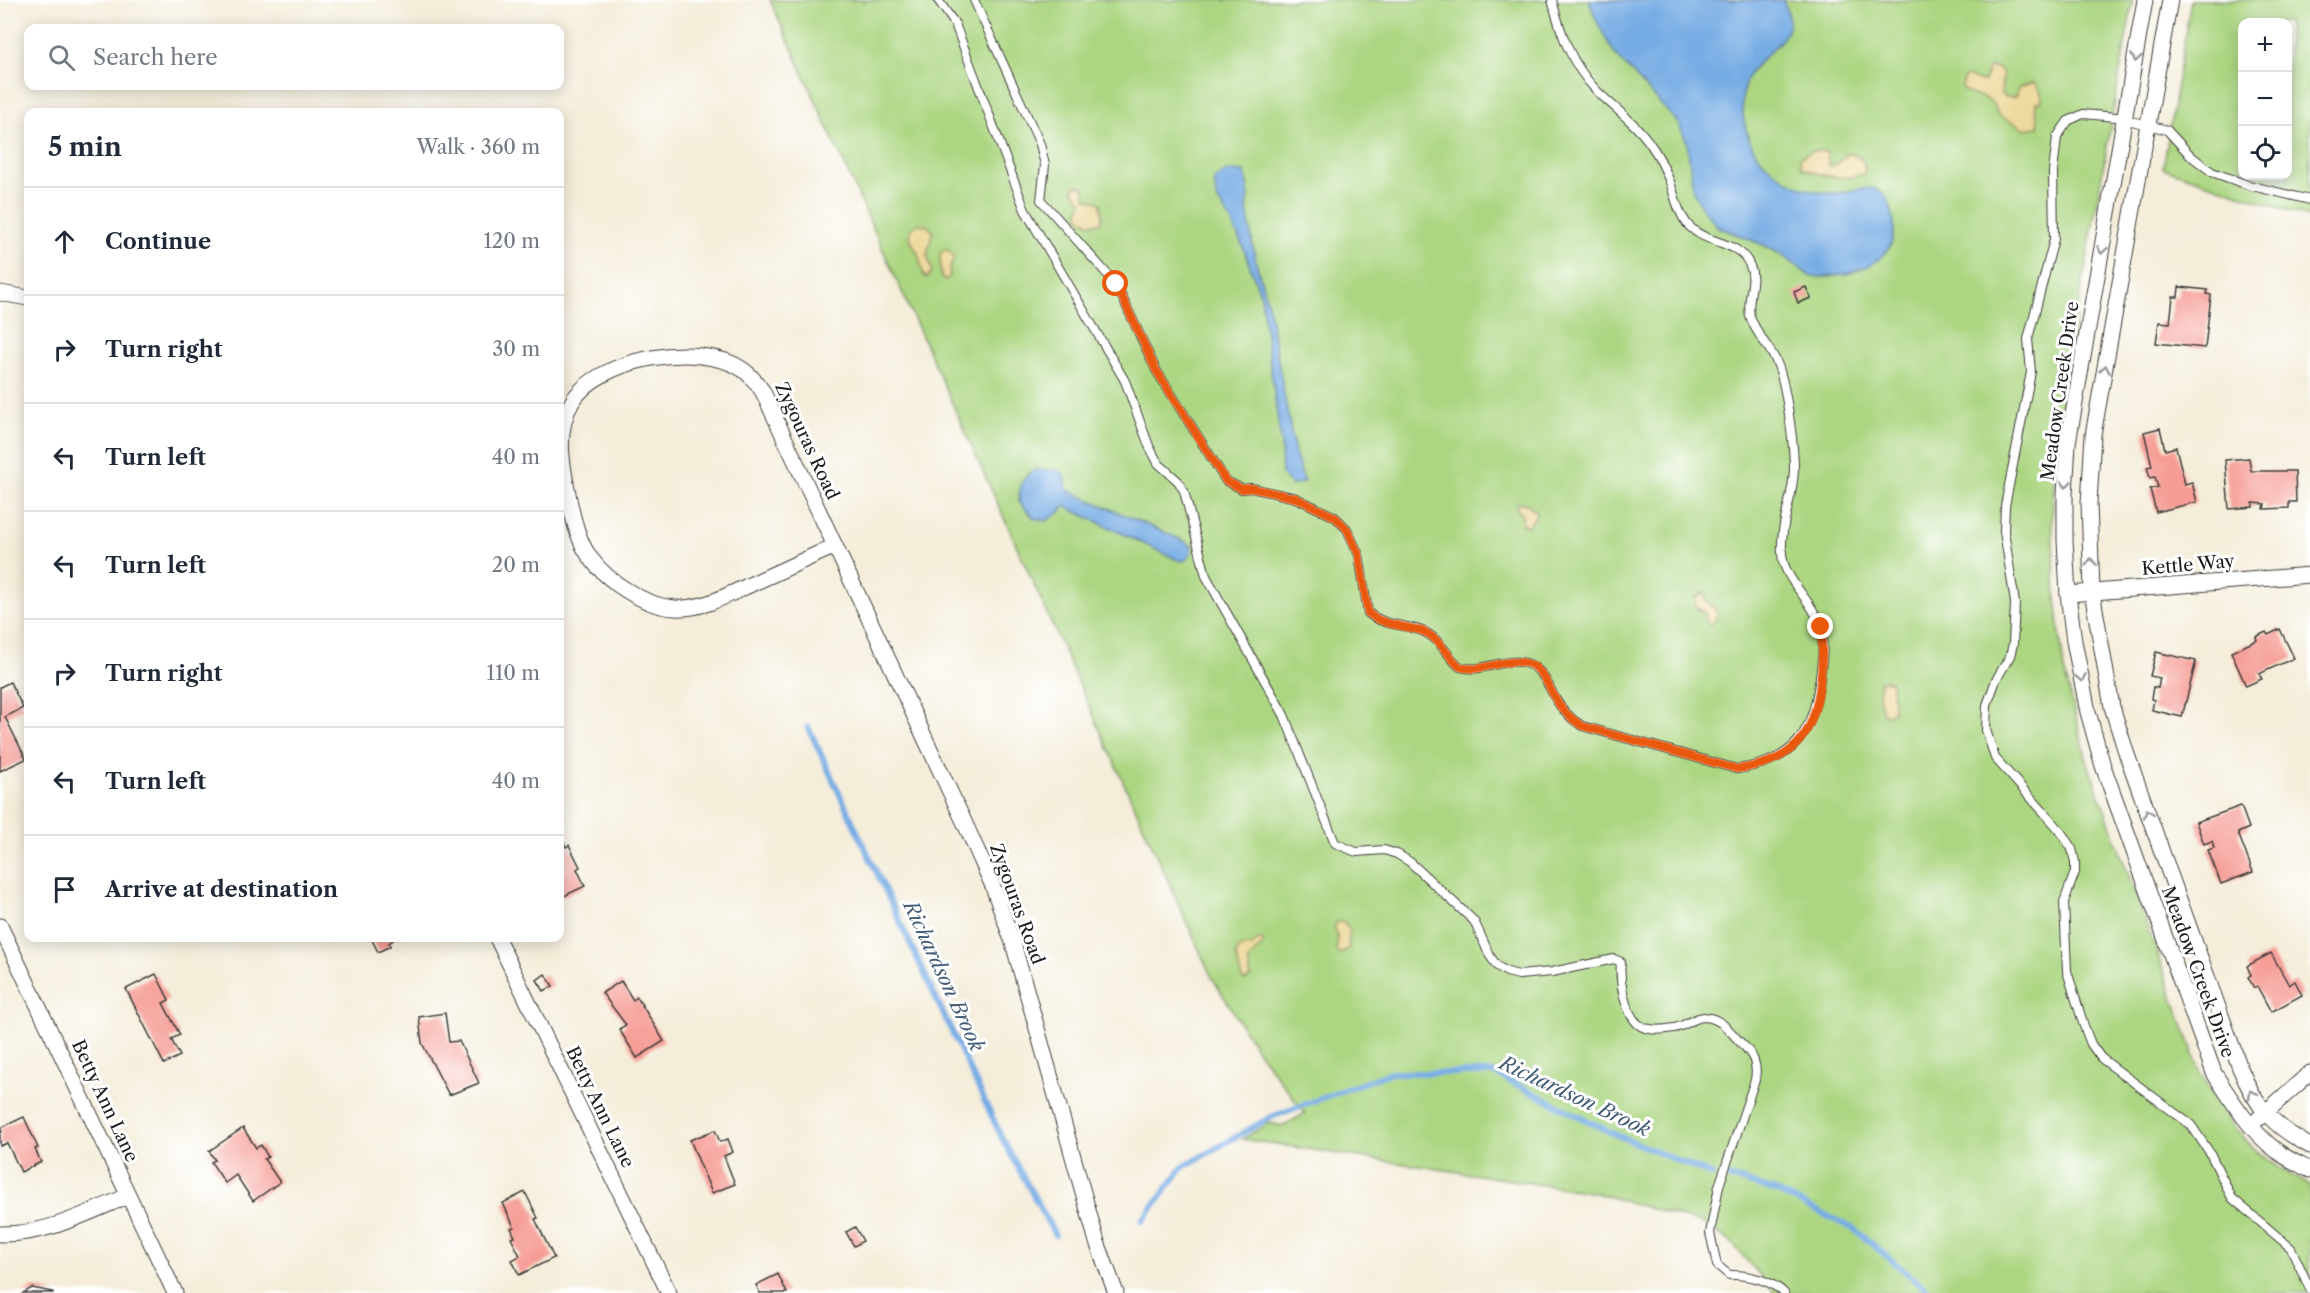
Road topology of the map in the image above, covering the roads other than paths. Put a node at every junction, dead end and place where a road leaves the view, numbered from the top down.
1 (938, 0) edge
2 (974, 0) edge
3 (1552, 0) edge
4 (2145, 0) edge
5 (2170, 0) edge
6 (2125, 120) junction
7 (2149, 126) junction
8 (2310, 200) edge
9 (2106, 225) junction
10 (2130, 229) junction
11 (0, 293) edge
12 (24, 296) edge
13 (564, 424) edge
14 (564, 470) edge
15 (835, 546) junction
16 (2310, 575) edge
17 (2092, 592) junction
18 (2068, 594) junction
19 (2159, 845) junction
20 (2135, 855) junction
21 (0, 926) edge
22 (499, 942) edge
23 (2310, 1073) edge
24 (2265, 1113) junction
25 (2251, 1126) junction
26 (2310, 1146) edge
27 (2310, 1170) edge
28 (128, 1196) junction
29 (0, 1234) edge
30 (2310, 1289) edge
31 (175, 1293) edge
32 (669, 1293) edge
33 (1116, 1293) edge
34 (1784, 1293) edge

1 - 34 lane
2 - 3 lane
4 -> 6 street, Meadow Creek Drive
5 - 7 street, Meadow Creek Drive
6 - 7 lane
6 - 9 street, Meadow Creek Drive
6 - 30 lane
7 - 8 lane
7 - 10 street, Meadow Creek Drive
9 - 10 street
9 -> 18 street, Meadow Creek Drive
17 -> 10 street, Meadow Creek Drive
11 - 12 street
13 - 15 street, Zygouras Road
14 - 15 street, Zygouras Road
15 - 33 street, Zygouras Road
16 - 17 street, Kettle Way
17 - 18 street, Kettle Way
19 -> 17 street, Meadow Creek Drive
18 -> 20 street, Meadow Creek Drive
19 - 20 street
24 -> 19 street, Meadow Creek Drive
20 - 25 street, Meadow Creek Drive
21 - 28 street, Betty Ann Lane
22 - 32 street, Betty Ann Lane
23 - 24 street
24 - 25 street
24 - 26 street, Meadow Creek Drive
25 - 27 street, Meadow Creek Drive
28 - 29 street
28 - 31 street, Betty Ann Lane

